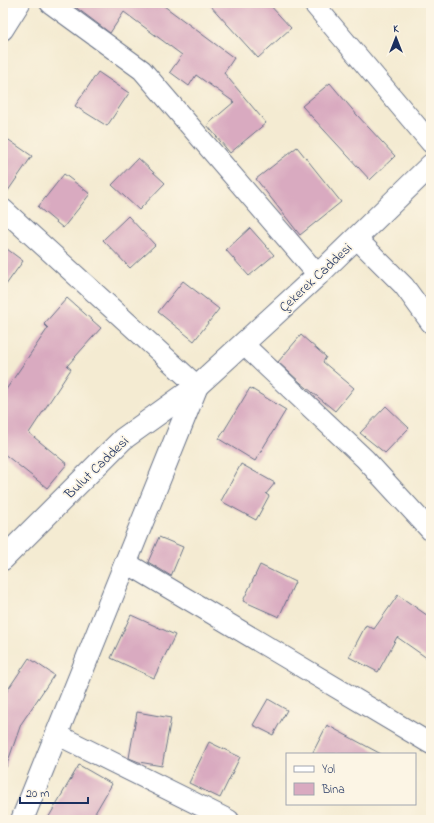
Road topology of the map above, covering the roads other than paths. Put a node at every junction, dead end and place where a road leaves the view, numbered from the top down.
1 (20, 3) edge
2 (50, 3) edge
3 (314, 3) edge
4 (3, 30) edge
5 (431, 144) edge
6 (431, 165) edge
7 (3, 209) edge
8 (356, 238) junction
9 (318, 275) junction
10 (431, 323) edge
11 (243, 344) junction
12 (198, 386) junction
13 (431, 531) edge
14 (3, 559) edge
15 (126, 562) junction
16 (56, 734) junction
17 (431, 744) edge
18 (26, 819) edge
19 (229, 820) edge

1 - 4 street
2 - 9 street
3 - 5 street
6 - 8 street, Çekerek Caddesi
7 - 12 street
8 - 9 street, Çekerek Caddesi
8 - 10 street
9 - 11 street, Çekerek Caddesi
11 - 12 street, Çekerek Caddesi
11 - 13 street
12 - 14 street, Bulut Caddesi
12 - 15 street
15 - 16 street
15 - 17 street
16 - 18 street
16 - 19 street

